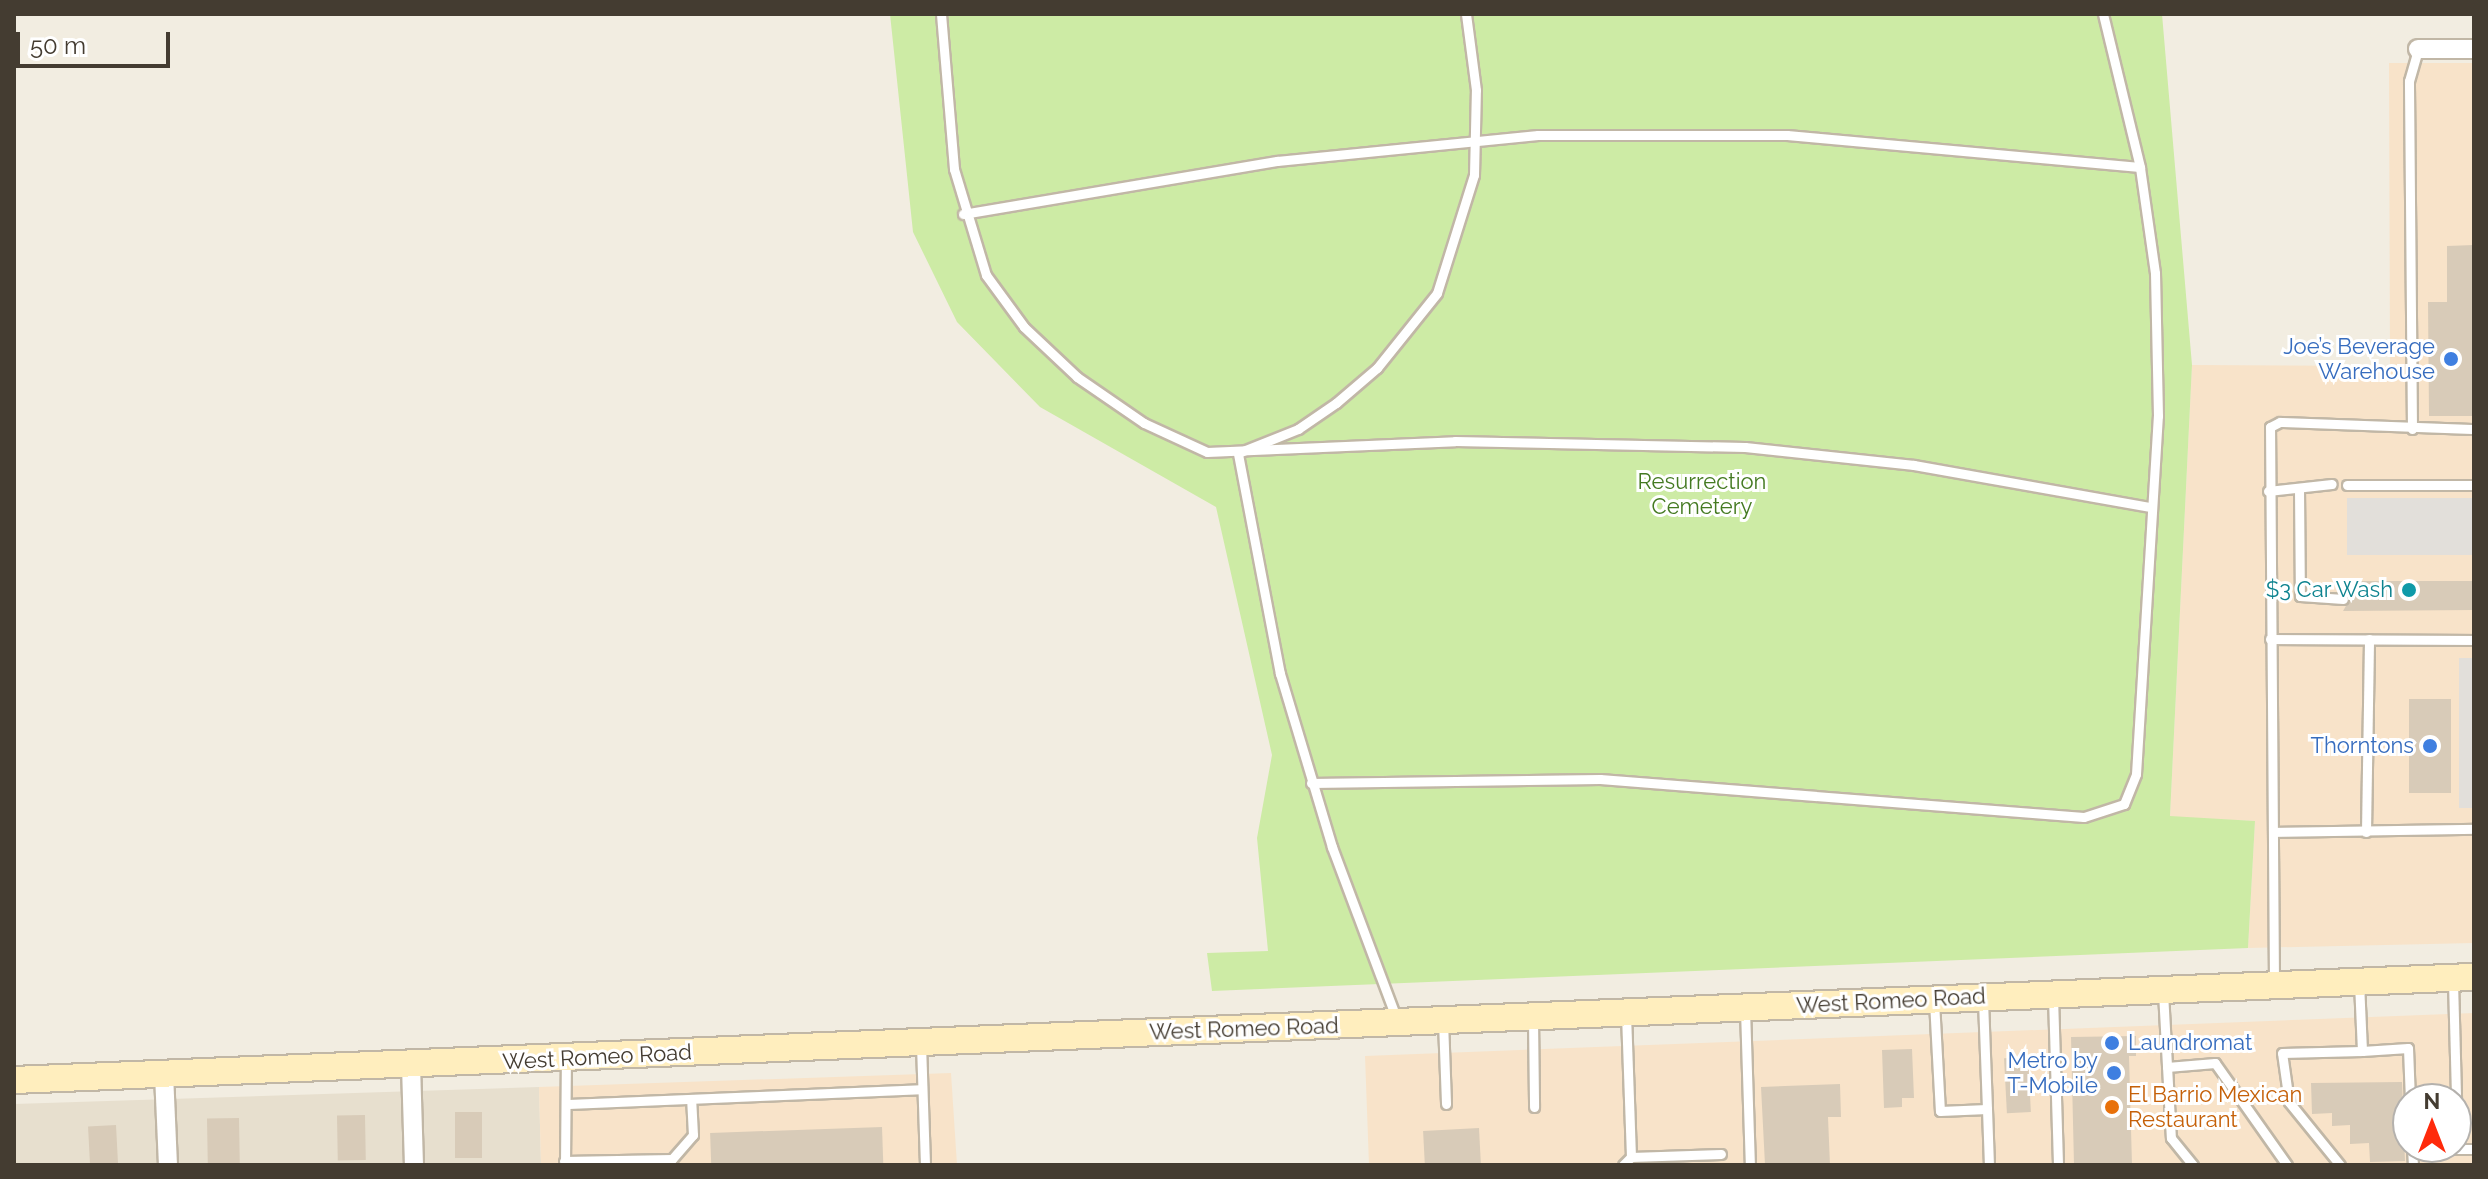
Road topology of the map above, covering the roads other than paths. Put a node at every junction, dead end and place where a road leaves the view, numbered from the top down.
1 (941, 14) edge
2 (1466, 14) edge
3 (2103, 14) edge
4 (2418, 49) joint
5 (2474, 49) edge
6 (1477, 139) junction
7 (2140, 167) junction
8 (963, 214) junction
9 (2412, 429) junction
10 (2474, 429) edge
11 (1238, 453) junction
12 (2332, 484) dead end
13 (2347, 485) dead end
14 (2474, 485) edge
15 (2299, 489) junction
16 (2268, 491) junction
17 (2150, 507) junction
18 (2343, 599) dead end
19 (2270, 639) junction
20 (2369, 639) junction
21 (2474, 640) edge
22 (1311, 783) junction
23 (2474, 829) edge
24 (2273, 832) junction
25 (2366, 832) junction
26 (2463, 978) edge
27 (2359, 979) junction
28 (2274, 982) junction
29 (2163, 988) junction
30 (2053, 993) junction
31 (1983, 996) junction
32 (1934, 998) junction
33 (1745, 1009) junction
34 (1626, 1014) junction
35 (1533, 1019) junction
36 (1443, 1021) junction
37 (1398, 1023) junction
38 (921, 1041) junction
39 (2362, 1051) junction
40 (566, 1059) junction
41 (411, 1065) junction
42 (2167, 1067) junction
43 (164, 1074) junction
44 (14, 1080) edge
45 (2409, 1083) edge
46 (2457, 1083) edge
47 (922, 1089) junction
48 (691, 1099) junction
49 (567, 1104) junction
50 (1446, 1104) dead end
51 (1534, 1107) dead end
52 (1987, 1109) junction
53 (1721, 1154) dead end
54 (1631, 1157) junction
55 (1677, 1160) edge
56 (565, 1163) edge
57 (168, 1165) edge
58 (414, 1165) edge
59 (925, 1165) edge
60 (1623, 1165) edge
61 (1750, 1165) edge
62 (1989, 1165) edge
63 (2058, 1165) edge
64 (2193, 1165) edge
65 (2287, 1165) edge
66 (2340, 1165) edge

1 - 8 lane
2 - 6 lane
3 - 7 lane
4 - 5 street
4 - 9 lane
6 - 7 lane
6 - 8 lane
6 - 11 lane
7 - 17 lane
8 - 11 lane
9 - 10 lane
9 - 16 lane
11 - 17 lane
11 - 22 lane
12 - 15 lane
13 - 14 lane
15 - 16 lane
15 - 18 lane
16 - 19 lane
17 - 22 lane
19 - 20 lane
19 - 24 lane
20 - 21 lane
20 - 25 lane
22 - 37 lane
23 - 25 lane
24 - 25 lane
24 - 28 lane
26 - 27 main road, West Romeo Road
26 - 46 lane
27 - 28 main road, West Romeo Road
27 - 39 lane
28 - 29 main road, West Romeo Road
29 - 30 main road, West Romeo Road
29 - 42 lane
30 - 31 main road, West Romeo Road
30 - 63 lane
31 - 32 main road, West Romeo Road
31 - 52 lane
32 - 33 main road, West Romeo Road
32 - 52 lane
33 - 34 main road, West Romeo Road
33 - 61 lane
34 - 35 main road, West Romeo Road
34 - 54 lane
35 - 36 main road, West Romeo Road
35 - 51 lane
36 - 37 main road, West Romeo Road
36 - 50 lane
37 - 38 main road, West Romeo Road
38 - 40 main road, West Romeo Road
38 - 47 lane
39 - 45 lane
39 - 66 lane
40 - 41 main road, West Romeo Road
40 - 49 lane
41 - 43 main road, West Romeo Road
41 - 58 street
42 - 64 lane
42 - 65 lane
43 - 44 main road, West Romeo Road
43 - 57 street
47 - 48 lane
47 - 59 lane
48 - 49 lane
48 - 56 lane
49 - 56 lane
52 - 62 lane
53 - 55 lane
54 - 55 lane
54 - 60 lane

